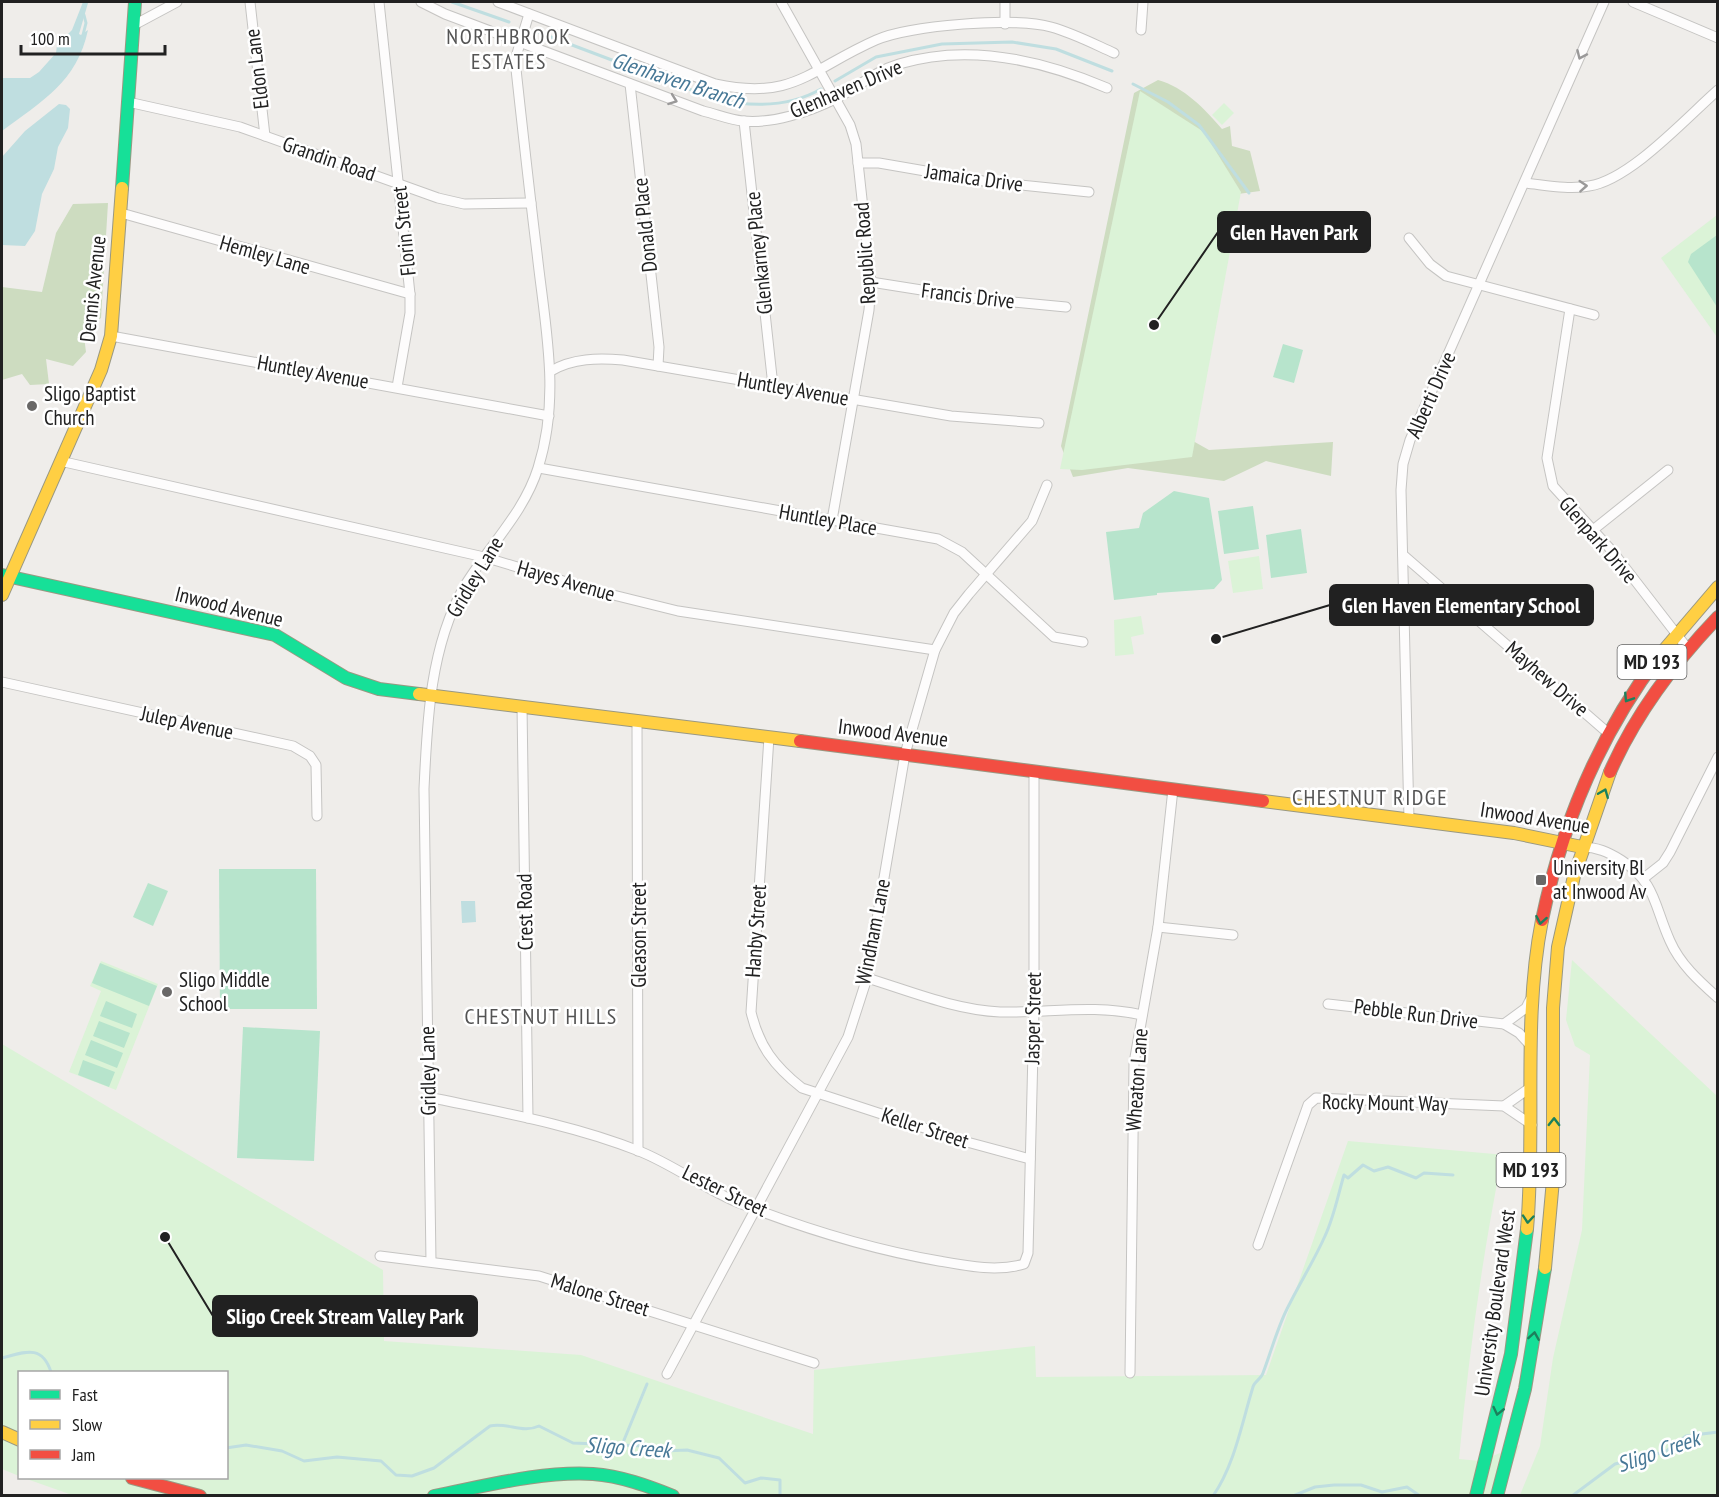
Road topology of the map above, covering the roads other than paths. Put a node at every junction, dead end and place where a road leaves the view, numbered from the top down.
1 (135, 2) edge
2 (177, 2) edge
3 (250, 2) edge
4 (379, 2) edge
5 (421, 2) edge
6 (498, 2) edge
7 (781, 2) edge
8 (1005, 2) edge
9 (1143, 2) edge
10 (1604, 2) edge
11 (1633, 2) edge
12 (529, 14) junction
13 (1005, 24) junction
14 (134, 25) junction
15 (1141, 30) dead end
16 (1718, 38) edge
17 (520, 42) junction
18 (1114, 53) dead end
19 (820, 70) junction
20 (630, 84) junction
21 (1107, 88) dead end
22 (1718, 90) edge
23 (836, 98) junction
24 (128, 102) junction
25 (744, 121) junction
26 (265, 136) junction
27 (858, 163) junction
28 (399, 183) junction
29 (1525, 183) junction
30 (1089, 192) dead end
31 (531, 203) junction
32 (121, 213) junction
33 (1409, 238) dead end
34 (871, 282) junction
35 (1479, 286) junction
36 (410, 294) junction
37 (1066, 307) dead end
38 (1570, 309) junction
39 (1594, 315) dead end
40 (111, 336) junction
41 (658, 366) junction
42 (551, 371) junction
43 (773, 386) junction
44 (397, 387) junction
45 (853, 400) junction
46 (549, 416) junction
47 (1039, 423) dead end
48 (60, 461) junction
49 (539, 468) junction
50 (1668, 470) dead end
51 (1047, 485) dead end
52 (832, 520) junction
53 (1593, 530) junction
54 (1403, 555) junction
55 (484, 556) junction
56 (986, 574) junction
57 (6, 576) edge
58 (1718, 587) edge
59 (2, 596) edge
60 (1718, 617) edge
61 (1674, 633) junction
62 (1083, 642) dead end
63 (1688, 649) junction
64 (935, 650) junction
65 (2, 682) edge
66 (432, 695) junction
67 (522, 706) junction
68 (637, 720) junction
69 (1608, 733) junction
70 (769, 737) junction
71 (905, 754) junction
72 (1718, 757) edge
73 (1034, 771) junction
74 (1173, 789) junction
75 (317, 816) dead end
76 (1409, 819) junction
77 (1560, 842) junction
78 (1582, 847) junction
79 (1644, 878) junction
80 (1158, 927) junction
81 (1233, 935) dead end
82 (867, 978) junction
83 (1533, 996) junction
84 (1718, 998) edge
85 (1328, 1004) dead end
86 (1034, 1011) junction
87 (1142, 1015) junction
88 (1504, 1024) junction
89 (1530, 1045) junction
90 (1532, 1086) junction
91 (820, 1094) junction
92 (428, 1097) junction
93 (1504, 1107) junction
94 (528, 1118) junction
95 (1532, 1125) junction
96 (638, 1151) junction
97 (1030, 1159) junction
98 (757, 1209) junction
99 (1258, 1245) dead end
100 (380, 1256) dead end
101 (431, 1261) junction
102 (1024, 1264) joint
103 (693, 1325) junction
104 (814, 1363) dead end
105 (1130, 1373) dead end
106 (667, 1374) dead end
107 (2, 1432) edge
108 (18, 1439) edge
109 (136, 1479) edge
110 (200, 1496) edge
111 (434, 1496) edge
112 (673, 1496) edge
113 (1476, 1496) edge
114 (1497, 1496) edge

1 - 14 street, Dennis Avenue
2 - 14 street
3 - 26 street, Eldon Lane
4 - 28 street, Florin Street
5 - 17 street, Glenhaven Drive
6 - 12 street, Glenhaven Drive
7 - 19 street, Republic Road
8 - 13 street
9 - 15 street
10 -> 29 street, Alberti Drive
11 - 16 street
12 - 17 street, Gridley Lane
12 - 19 street, Glenhaven Drive
13 - 18 street, Glenhaven Drive
13 - 19 street, Glenhaven Drive
14 - 24 street, Dennis Avenue
17 - 20 street, Glenhaven Drive
17 - 31 street, Gridley Lane
19 - 23 street, Republic Road
20 -> 25 street, Glenhaven Drive
20 - 41 street, Donald Place
21 - 23 street, Glenhaven Drive
29 -> 22 street
23 - 25 street, Glenhaven Drive
23 - 27 street, Republic Road
24 - 26 street, Grandin Road
24 - 32 street, Dennis Avenue
25 - 43 street, Glenkarney Place
26 - 28 street, Grandin Road
27 - 30 street, Jamaica Drive
27 - 34 street, Republic Road
28 - 31 street, Grandin Road
28 - 36 street, Florin Street
29 - 35 street, Alberti Drive
31 - 42 street, Gridley Lane
32 - 36 street, Hemley Lane
32 - 40 street, Dennis Avenue
33 - 35 street
34 - 37 street, Francis Drive
34 - 45 street, Republic Road
35 - 38 street
35 - 54 street, Alberti Drive
36 - 44 street, Florin Street
38 - 39 street
38 - 53 street, Glenpark Drive
40 - 44 street, Huntley Avenue
40 - 48 street, Dennis Avenue
41 - 42 street, Huntley Avenue
41 - 43 street, Huntley Avenue
42 - 46 street, Gridley Lane
43 - 45 street, Huntley Avenue
44 - 46 street, Huntley Avenue
45 - 47 street, Huntley Avenue
45 - 52 street, Republic Road
46 - 49 street, Gridley Lane
48 - 55 street, Hayes Avenue
48 - 57 street, Dennis Avenue
49 - 52 street, Huntley Place
49 - 55 street, Gridley Lane
50 - 53 street
51 - 56 street, Windham Lane
52 - 56 street, Huntley Place
53 - 61 street, Glenpark Drive
54 - 69 street, Mayhew Drive
54 - 76 street, Alberti Drive
55 - 64 street, Hayes Avenue
55 - 66 street, Gridley Lane
56 - 62 street, Huntley Place
56 - 64 street, Windham Lane
57 - 59 street, Dennis Avenue
57 - 66 street, Inwood Avenue
58 - 61 street, University Boulevard West / MD 193
60 - 63 street, University Boulevard West / MD 193
61 - 63 street, Glenpark Drive
61 -> 69 street, University Boulevard West / MD 193
78 -> 63 street, University Boulevard West / MD 193
64 - 71 street, Windham Lane
65 - 75 street, Julep Avenue
66 - 67 street, Inwood Avenue
66 - 92 street, Gridley Lane
67 - 68 street, Inwood Avenue
67 - 94 street, Crest Road
68 - 70 street, Inwood Avenue
68 - 96 street, Gleason Street
69 - 77 street, University Boulevard West / MD 193
70 - 71 street, Inwood Avenue
70 - 91 street, Hanby Street
71 - 73 street, Inwood Avenue
71 - 82 street, Windham Lane
72 - 79 street
73 - 74 street, Inwood Avenue
73 - 86 street, Jasper Street
74 - 76 street, Inwood Avenue
74 - 80 street, Wheaton Lane
76 - 77 street, Inwood Avenue
77 - 78 street, Inwood Avenue
77 -> 83 street, University Boulevard West / MD 193
78 - 79 street, Inwood Avenue
114 -> 78 street, University Boulevard West / MD 193
79 - 84 street, Inwood Avenue
80 - 81 street
80 - 87 street, Wheaton Lane
82 - 86 street
82 - 91 street, Windham Lane
83 - 88 street, Pebble Run Drive
83 - 89 street, University Boulevard West / MD 193
85 - 88 street, Pebble Run Drive
86 - 87 street
86 - 97 street, Jasper Street
87 - 105 street, Wheaton Lane
88 - 89 street, Pebble Run Drive
89 - 90 street, University Boulevard West / MD 193
90 - 93 street
90 - 95 street, University Boulevard West / MD 193
91 - 97 street, Keller Street
91 - 98 street, Windham Lane
92 - 94 street, Lester Street
92 - 101 street, Gridley Lane
93 - 95 street, Rocky Mount Way
93 - 99 street, Rocky Mount Way
94 - 96 street, Lester Street
95 -> 113 street, University Boulevard West / MD 193
96 - 98 street, Lester Street
97 - 102 street, Jasper Street
98 - 102 street, Lester Street
98 - 103 street, Windham Lane
100 - 101 street, Malone Street
101 - 103 street, Malone Street
103 - 104 street, Malone Street
103 - 106 street, Windham Lane
107 - 108 street
109 - 110 street
111 - 112 street

